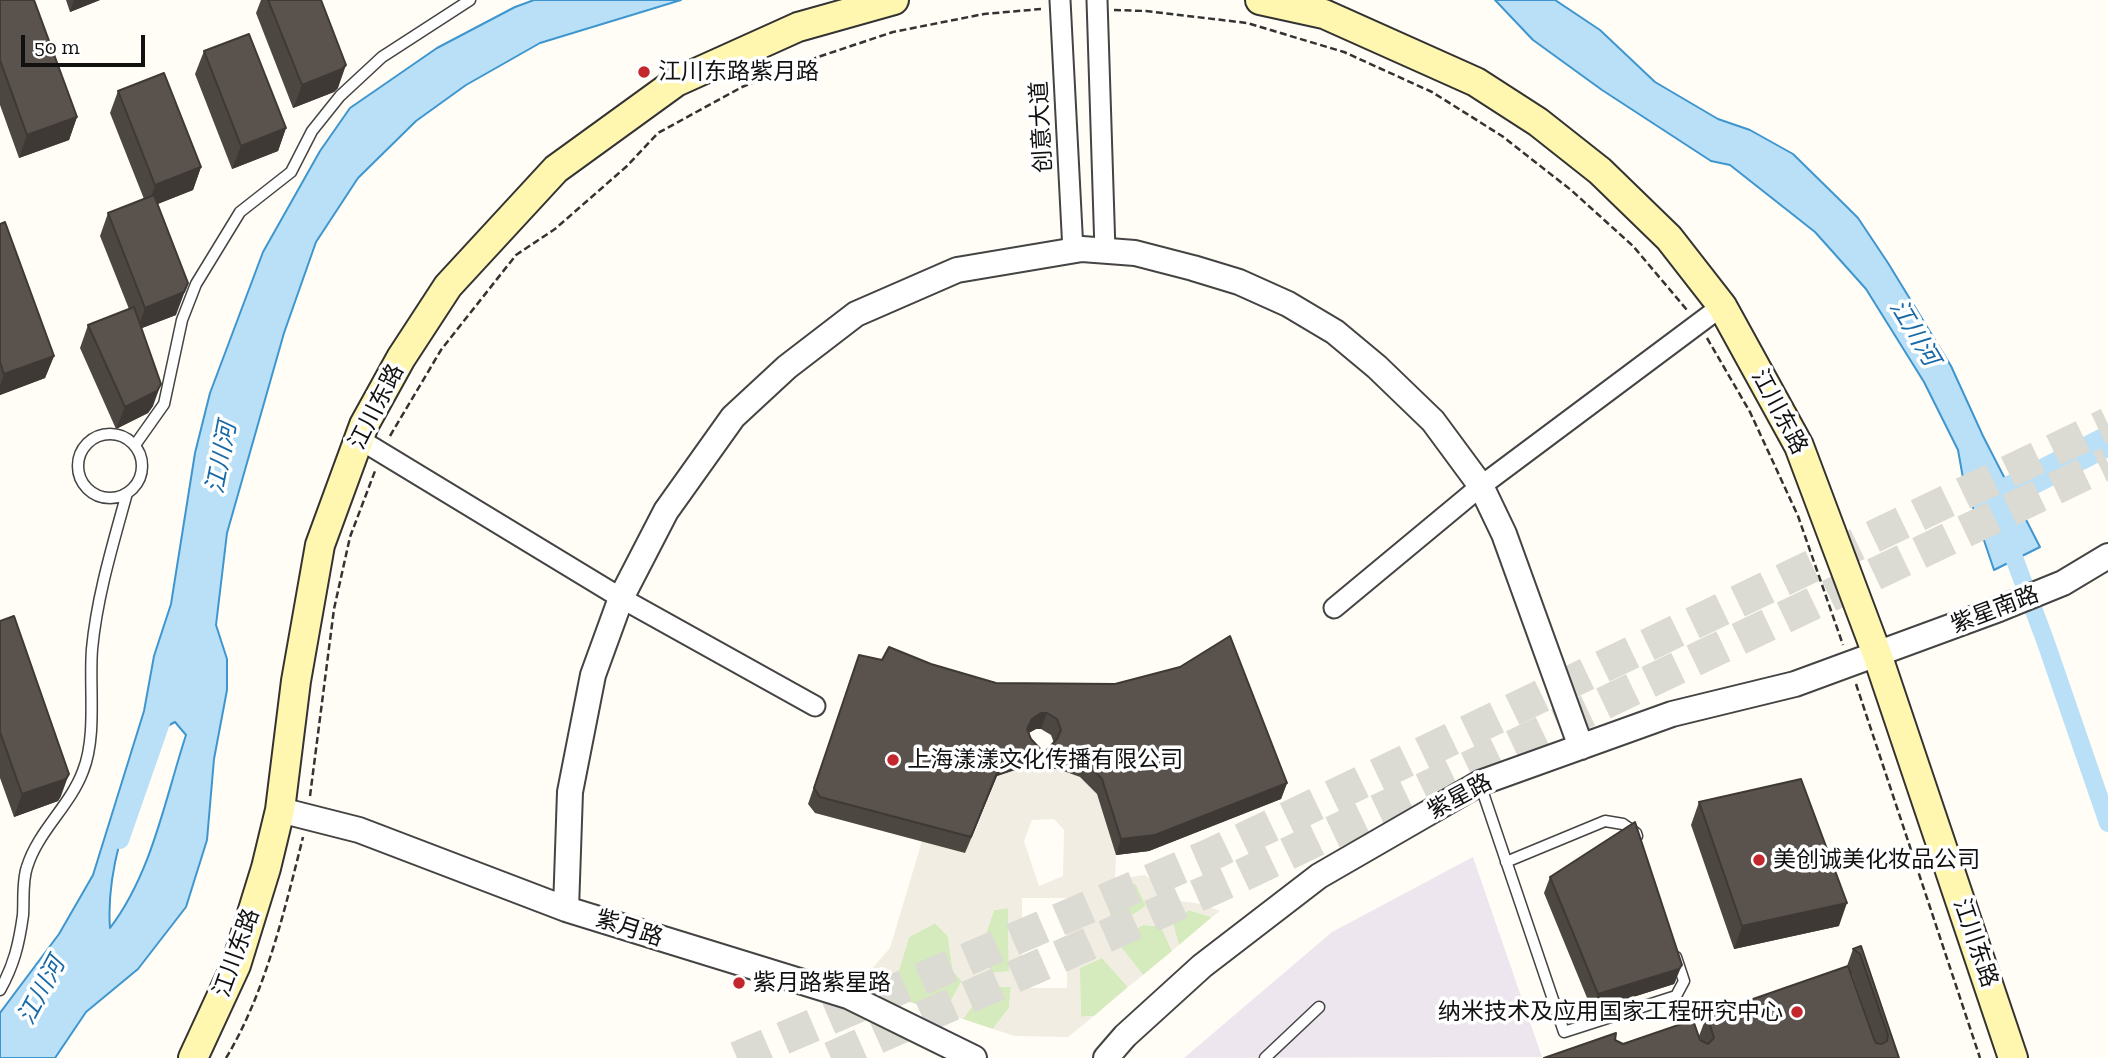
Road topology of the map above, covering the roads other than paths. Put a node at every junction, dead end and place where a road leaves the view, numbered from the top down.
1 (470, 0) edge
2 (894, 0) edge
3 (1260, 0) edge
4 (1060, 4) edge
5 (1097, 4) edge
6 (1073, 251) junction
7 (1105, 251) junction
8 (1722, 306) junction
9 (135, 445) junction
10 (370, 446) junction
11 (1481, 486) junction
12 (127, 493) junction
13 (2108, 556) edge
14 (621, 598) junction
15 (1334, 608) dead end
16 (1877, 654) junction
17 (815, 706) dead end
18 (1581, 747) junction
19 (1480, 783) junction
20 (280, 810) junction
21 (1640, 845) edge
22 (1506, 862) junction
23 (566, 909) junction
24 (1672, 944) edge
25 (0, 990) edge
26 (1320, 1007) dead end
27 (194, 1058) edge
28 (974, 1058) edge
29 (1106, 1058) edge
30 (1265, 1058) edge
31 (2011, 1058) edge

1 - 9 lane
2 - 10 main road, 江川东路
3 - 8 main road, 江川东路
4 - 6 street, 创意大道
5 - 7 street
6 - 7 street
6 - 14 street
7 - 11 street
8 - 11 street
8 - 16 main road, 江川东路
9 - 12 lane
9 - 12 lane
10 - 14 street
10 - 20 main road, 江川东路
11 - 15 street
11 - 18 street
12 - 25 lane
13 - 16 street, 紫星南路
14 - 17 street
14 - 23 street
16 - 18 street, 紫星路
16 - 31 main road, 江川东路
18 - 19 street, 紫星路
19 - 22 lane
19 - 29 street, 紫星路
20 - 23 street, 紫月路
20 - 27 main road, 江川东路
21 - 22 lane
22 - 24 lane
23 - 28 street, 紫月路
26 - 30 lane

